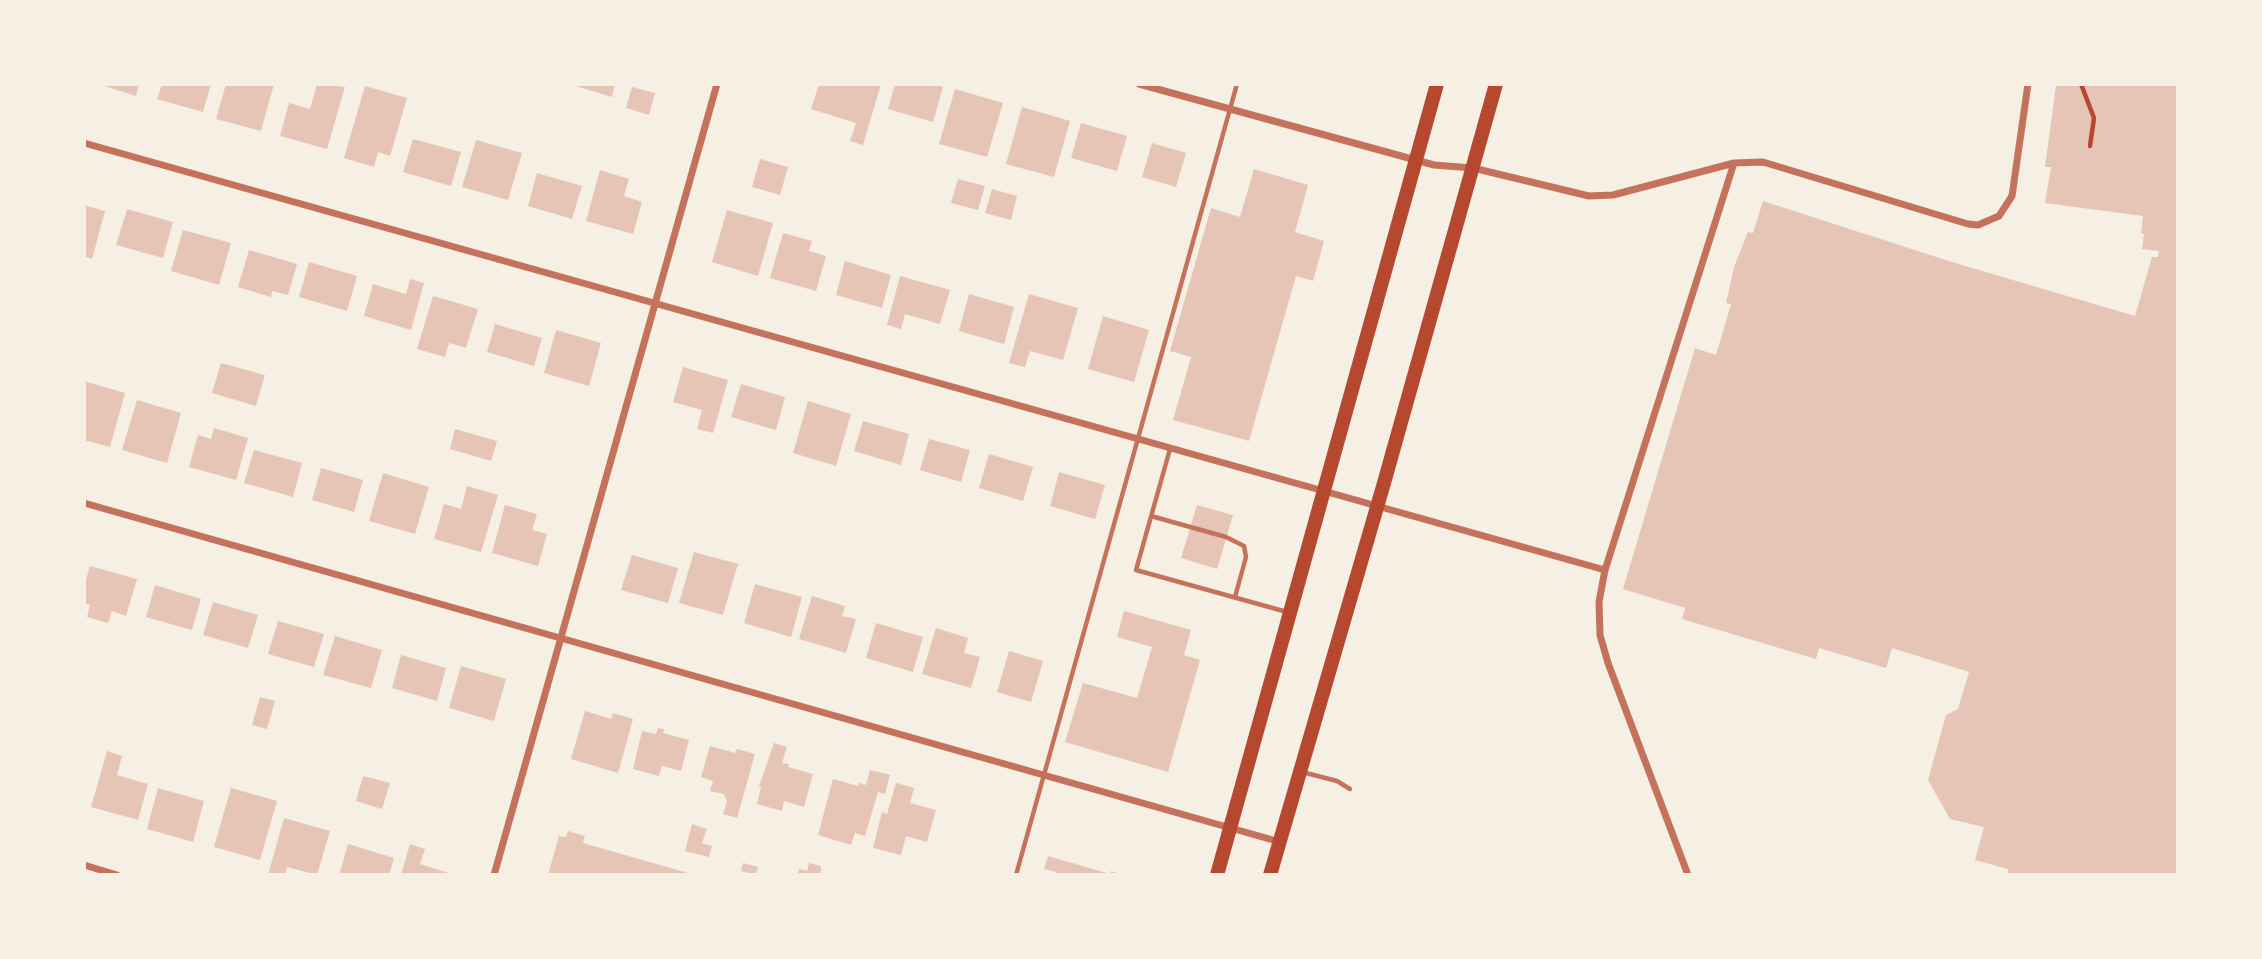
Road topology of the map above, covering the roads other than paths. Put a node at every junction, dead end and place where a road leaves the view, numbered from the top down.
1 (718, 84) edge
2 (1139, 84) edge
3 (1237, 84) edge
4 (1437, 84) edge
5 (1496, 84) edge
6 (2028, 84) edge
7 (1229, 109) junction
8 (84, 143) edge
9 (1417, 160) junction
10 (1734, 163) junction
11 (1473, 168) junction
12 (656, 303) junction
13 (1137, 440) junction
14 (1170, 449) junction
15 (1324, 490) junction
16 (84, 503) edge
17 (1378, 505) junction
18 (1151, 516) junction
19 (1605, 570) junction
20 (1235, 597) junction
21 (1290, 612) junction
22 (562, 640) junction
23 (1300, 771) junction
24 (1044, 775) junction
25 (1350, 789) dead end
26 (1231, 828) junction
27 (1280, 842) junction
28 (84, 865) edge
29 (117, 875) edge
30 (494, 875) edge
31 (1016, 875) edge
32 (1217, 875) edge
33 (1270, 875) edge
34 (1688, 875) edge

1 - 12 street
2 - 7 street
3 - 7 lane
4 - 9 main road
5 - 11 main road
6 - 10 street
7 - 9 street
7 - 13 lane
8 - 12 street
9 - 11 street
9 - 15 main road
10 - 11 street
10 - 19 street
11 - 17 main road
12 - 13 street
12 - 22 street
13 - 14 street
13 - 24 lane
14 - 15 street
14 - 18 lane
15 - 17 street
15 - 21 main road
16 - 22 street
17 - 19 street
17 - 23 main road
18 - 20 lane
18 - 20 lane
19 - 34 street
20 - 21 lane
21 - 26 main road
22 - 24 street
22 - 30 street
23 - 25 lane
23 - 27 main road
24 - 26 street
24 - 31 lane
26 - 27 street
26 - 32 main road
27 - 33 main road
28 - 29 street

